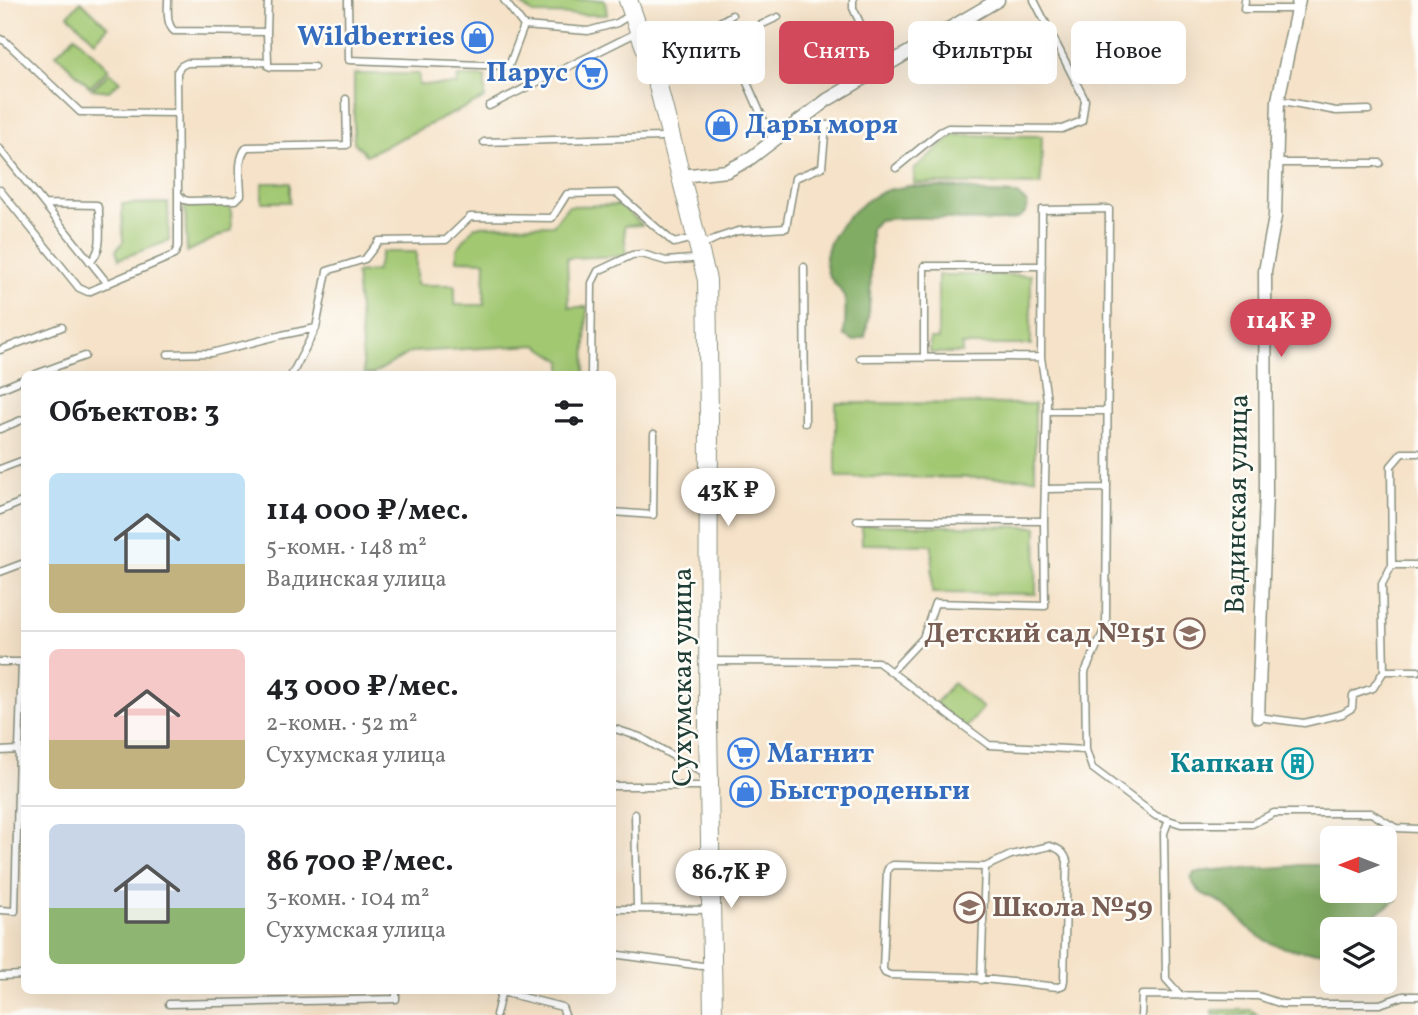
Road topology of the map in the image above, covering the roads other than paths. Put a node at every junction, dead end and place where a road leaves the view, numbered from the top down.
1 (168, 0) edge
2 (268, 0) edge
3 (348, 0) edge
4 (504, 0) edge
5 (853, 0) edge
6 (998, 0) edge
7 (1034, 0) edge
8 (1245, 0) edge
9 (1299, 4) edge
10 (631, 7) edge
11 (732, 15) dead end
12 (778, 17) dead end
13 (722, 21) edge
14 (859, 21) edge
15 (765, 23) edge
16 (524, 26) junction
17 (637, 32) edge
18 (267, 33) junction
19 (0, 39) edge
20 (894, 60) edge
21 (268, 62) junction
22 (314, 67) dead end
23 (657, 84) edge
24 (748, 84) edge
25 (854, 84) edge
26 (346, 99) dead end
27 (1278, 100) junction
28 (489, 106) dead end
29 (1369, 110) dead end
30 (177, 113) junction
31 (858, 125) dead end
32 (662, 137) dead end
33 (773, 141) junction
34 (484, 142) dead end
35 (0, 149) edge
36 (1277, 163) junction
37 (1380, 163) dead end
38 (897, 168) dead end
39 (681, 176) junction
40 (0, 190) edge
41 (178, 194) junction
42 (44, 204) junction
43 (699, 247) junction
44 (90, 262) junction
45 (1042, 266) junction
46 (804, 267) dead end
47 (108, 284) junction
48 (62, 327) dead end
49 (316, 328) junction
50 (0, 350) edge
51 (168, 354) dead end
52 (85, 356) dead end
53 (1041, 357) junction
54 (860, 358) dead end
55 (924, 358) junction
56 (44, 371) edge
57 (294, 371) edge
58 (591, 371) edge
59 (21, 380) edge
60 (0, 389) edge
61 (1047, 411) junction
62 (1107, 411) junction
63 (21, 420) edge
64 (805, 423) dead end
65 (0, 429) edge
66 (654, 434) dead end
67 (1418, 453) edge
68 (21, 461) edge
69 (0, 469) edge
70 (1107, 488) junction
71 (1045, 489) junction
72 (21, 502) edge
73 (0, 511) edge
74 (616, 512) edge
75 (857, 520) dead end
76 (1044, 521) junction
77 (21, 564) edge
78 (1392, 565) junction
79 (1418, 565) edge
80 (0, 572) edge
81 (708, 661) junction
82 (0, 662) edge
83 (21, 663) edge
84 (1384, 671) junction
85 (1418, 671) edge
86 (891, 672) junction
87 (21, 692) edge
88 (1258, 717) joint
89 (616, 730) edge
90 (19, 750) junction
91 (1086, 750) junction
92 (0, 751) edge
93 (709, 779) junction
94 (616, 786) edge
95 (635, 814) dead end
96 (1169, 820) junction
97 (1418, 829) edge
98 (985, 867) junction
99 (616, 909) edge
100 (637, 909) junction
101 (0, 910) edge
102 (711, 910) junction
103 (616, 955) edge
104 (712, 967) junction
105 (0, 975) edge
106 (21, 975) edge
107 (981, 980) junction
108 (396, 994) edge
109 (501, 994) edge
110 (513, 994) edge
111 (1181, 996) junction
112 (1418, 996) edge
113 (169, 1004) dead end
114 (496, 1015) edge
115 (565, 1015) edge
116 (713, 1015) edge
117 (1141, 1015) edge

1 - 18 lane
2 - 18 lane
3 - 16 lane
4 - 16 lane
5 - 14 lane
6 - 20 street
7 - 38 lane
8 - 9 lane
9 - 27 street, Вадинская улица
10 - 16 lane
11 - 13 lane
12 - 15 lane
17 - 28 lane
18 - 21 lane
19 - 30 lane
21 - 22 lane
21 - 30 lane
23 - 39 main road, Сухумская улица
24 - 33 lane
25 - 33 street
26 - 41 lane
27 - 29 lane
27 - 36 street, Вадинская улица
30 - 41 lane
31 - 43 lane
32 - 34 lane
33 - 39 street
35 - 42 lane
36 - 37 lane
36 - 88 street, Вадинская улица
39 - 43 main road, Сухумская улица
40 - 47 lane
41 - 47 lane
42 - 44 lane
42 - 44 lane
43 - 49 lane
43 - 58 lane
43 - 81 main road, Сухумская улица
44 - 47 lane
45 - 53 lane
45 - 55 lane
45 - 62 lane
46 - 64 lane
48 - 50 lane
49 - 51 lane
49 - 57 lane
52 - 56 lane
53 - 55 lane
53 - 61 lane
54 - 55 lane
59 - 60 lane
61 - 62 lane
61 - 71 lane
62 - 70 lane
63 - 65 lane
66 - 74 lane
67 - 78 lane
68 - 69 lane
70 - 71 lane
70 - 91 lane
71 - 76 lane
72 - 73 lane
75 - 76 lane
76 - 86 lane
77 - 80 lane
78 - 79 lane
78 - 84 lane
81 - 86 lane
81 - 93 main road, Сухумская улица
82 - 83 lane
84 - 85 lane
84 - 88 lane
86 - 91 lane
87 - 90 lane
89 - 93 lane
90 - 92 lane
90 - 101 lane
91 - 96 lane
93 - 94 lane
93 - 102 main road, Сухумская улица
95 - 100 lane
96 - 97 lane
96 - 111 lane
98 - 107 lane
98 - 107 lane
98 - 107 lane
99 - 100 lane
100 - 102 lane
102 - 104 main road, Сухумская улица
103 - 104 lane
104 - 116 main road, Сухумская улица
105 - 106 lane
108 - 113 lane
109 - 114 lane
110 - 115 lane
111 - 112 lane
111 - 117 lane

